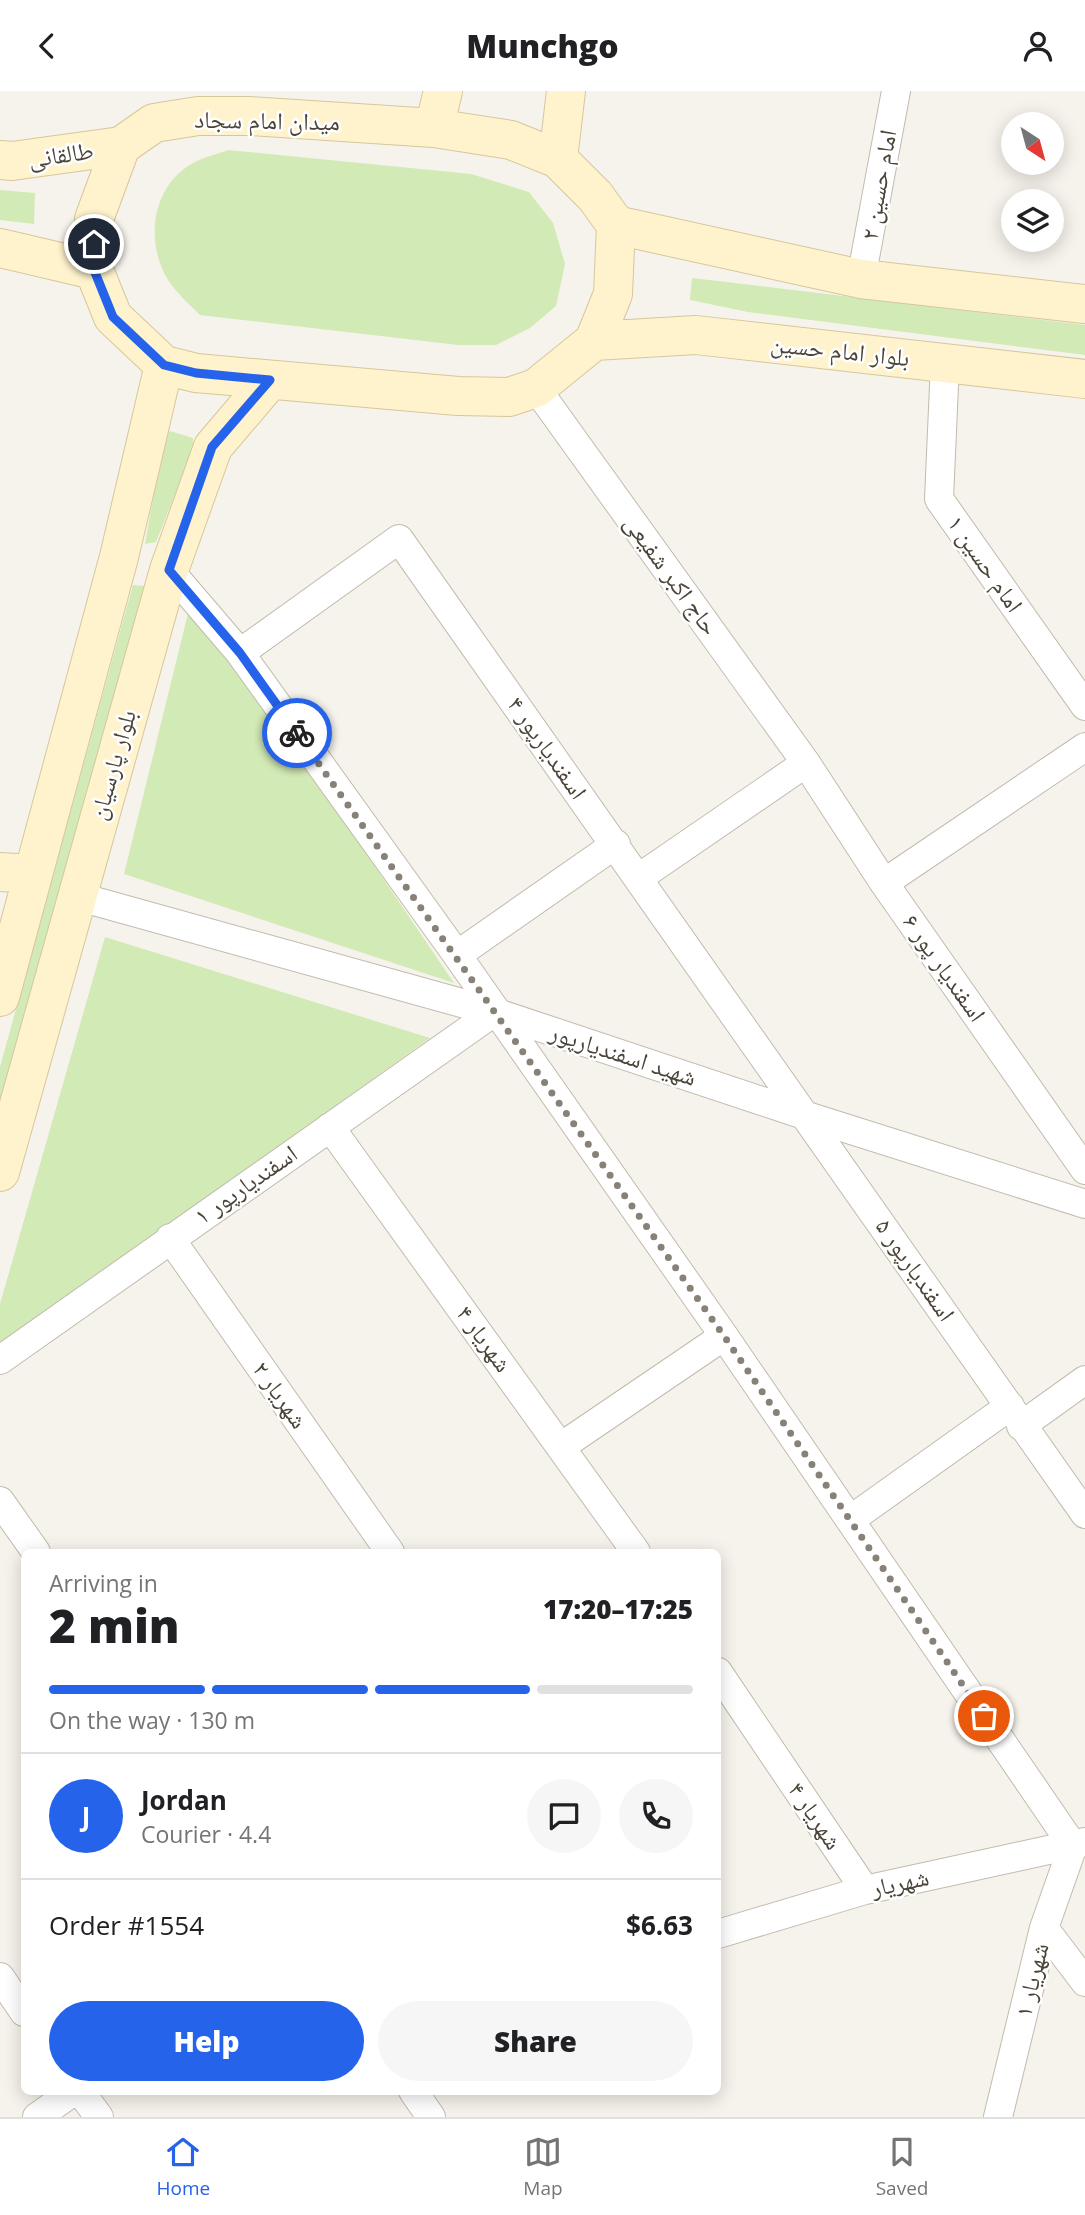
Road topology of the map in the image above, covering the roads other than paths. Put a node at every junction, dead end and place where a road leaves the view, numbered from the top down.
1 (443, 91) edge
2 (566, 91) edge
3 (896, 91) edge
4 (433, 128) junction
5 (121, 146) junction
6 (558, 159) junction
7 (0, 160) edge
8 (616, 225) junction
9 (0, 248) edge
10 (94, 270) junction
11 (861, 279) junction
12 (1085, 304) edge
13 (594, 341) junction
14 (945, 363) junction
15 (164, 365) junction
16 (1085, 379) edge
17 (270, 380) junction
18 (536, 388) junction
19 (119, 557) junction
20 (169, 570) junction
21 (240, 653) junction
22 (1085, 706) edge
23 (1085, 747) edge
24 (806, 763) junction
25 (615, 844) junction
26 (17, 873) edge
27 (640, 877) junction
28 (884, 883) junction
29 (76, 896) junction
30 (457, 955) junction
31 (0, 997) edge
32 (495, 1012) junction
33 (807, 1116) junction
34 (330, 1126) junction
35 (1075, 1135) edge
36 (1085, 1170) edge
37 (0, 1172) edge
38 (1085, 1204) edge
39 (170, 1238) junction
40 (724, 1336) junction
41 (0, 1360) edge
42 (1085, 1380) edge
43 (1015, 1416) junction
44 (562, 1446) junction
45 (0, 1501) edge
46 (1085, 1514) edge
47 (850, 1520) junction
48 (34, 1549) edge
49 (388, 1549) edge
50 (627, 1549) edge
51 (721, 1676) edge
52 (1079, 1844) edge
53 (866, 1890) junction
54 (1044, 1928) junction
55 (721, 1933) edge
56 (0, 1977) edge
57 (1085, 1982) edge
58 (21, 2008) edge
59 (68, 2095) edge
60 (83, 2095) edge
61 (416, 2095) edge
62 (37, 2117) edge
63 (99, 2117) edge
64 (431, 2117) edge
65 (998, 2117) edge

1 - 4 main road
2 - 6 main road
3 - 11 street, امام حسین ۲
4 - 5 main road, میدان امام سجاد
4 - 6 main road, میدان امام سجاد
5 - 7 main road, طالقانی
5 - 10 main road
6 - 8 main road, میدان امام سجاد
8 - 11 main road
8 - 13 main road
9 - 10 main road
10 - 15 main road
11 - 12 main road
13 - 14 main road, بلوار امام حسین
13 - 18 main road
14 - 16 main road, بلوار امام حسین
14 - 22 street, امام حسین ۱
15 - 17 main road
15 - 19 main road, بلوار پارسیان
17 - 18 main road
17 - 20 main road, بلوار پارسیان
18 - 24 street, حاج اکبر شفیعی
19 - 20 main road
19 - 26 main road, بلوار پارسیان
20 - 21 street
20 - 29 main road, بلوار پارسیان
21 - 25 street, اسفندیارپور ۴
21 - 30 street
23 - 28 street
24 - 27 street
24 - 28 street, اسفندیار پور ۶
25 - 27 street, اسفندیارپور ۴
25 - 30 street
26 - 31 main road, بلوار پارسیان
27 - 33 street, اسفندیارپور ۴
28 - 35 street, اسفندیار پور ۶
29 - 32 street, شهید اسفندیارپور
29 - 37 main road, بلوار پارسیان
30 - 32 street
32 - 33 street, شهید اسفندیارپور
32 - 34 street, اسفندیارپور ۱
32 - 40 street
33 - 38 street, شهید اسفندیارپور
33 - 43 street, اسفندیارپور ۵
34 - 39 street, اسفندیارپور ۱
34 - 44 street, شهریار ۴
35 - 36 street, اسفندیار پور ۶
39 - 41 street, اسفندیارپور ۱
39 - 49 street, شهریار ۲
40 - 44 street
40 - 47 street
42 - 43 street
43 - 46 street, اسفندیارپور ۵
43 - 47 street
44 - 50 street, شهریار ۴
45 - 48 street
47 - 52 street
51 - 53 street, شهریار ۴
52 - 53 street, شهریار
52 - 54 street, شهریار ۱
53 - 55 street, شهریار
54 - 57 street
54 - 65 street, شهریار ۱
56 - 58 street
59 - 62 street
60 - 63 street
61 - 64 street

